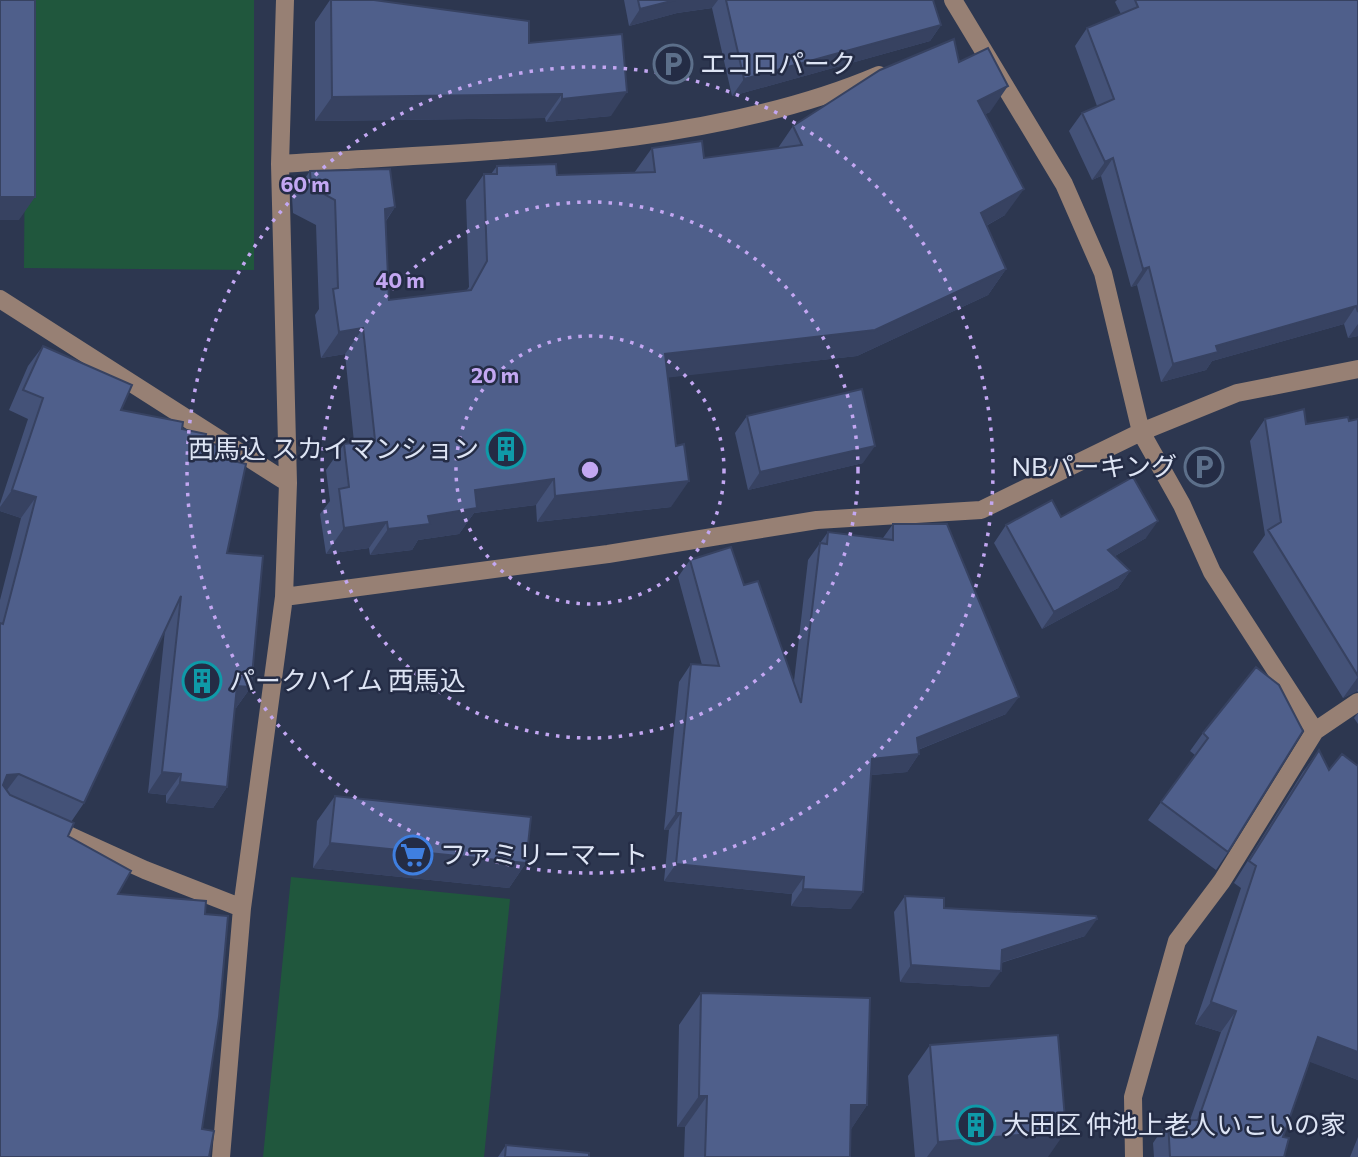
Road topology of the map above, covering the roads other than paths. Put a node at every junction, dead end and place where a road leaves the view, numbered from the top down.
1 (285, 0) edge
2 (953, 0) edge
3 (899, 67) edge
4 (280, 164) junction
5 (0, 301) edge
6 (1358, 369) edge
7 (1140, 432) junction
8 (288, 483) junction
9 (284, 597) junction
10 (1358, 702) edge
11 (1315, 731) junction
12 (36, 821) edge
13 (242, 908) junction
14 (221, 1157) edge
15 (1134, 1157) edge

1 - 4 street
2 - 7 street
3 - 4 street
4 - 8 street
5 - 8 street
6 - 7 street
7 - 9 street
7 - 11 street
8 - 9 street
9 - 13 street
10 - 11 street
11 - 15 street
12 - 13 street
13 - 14 street

